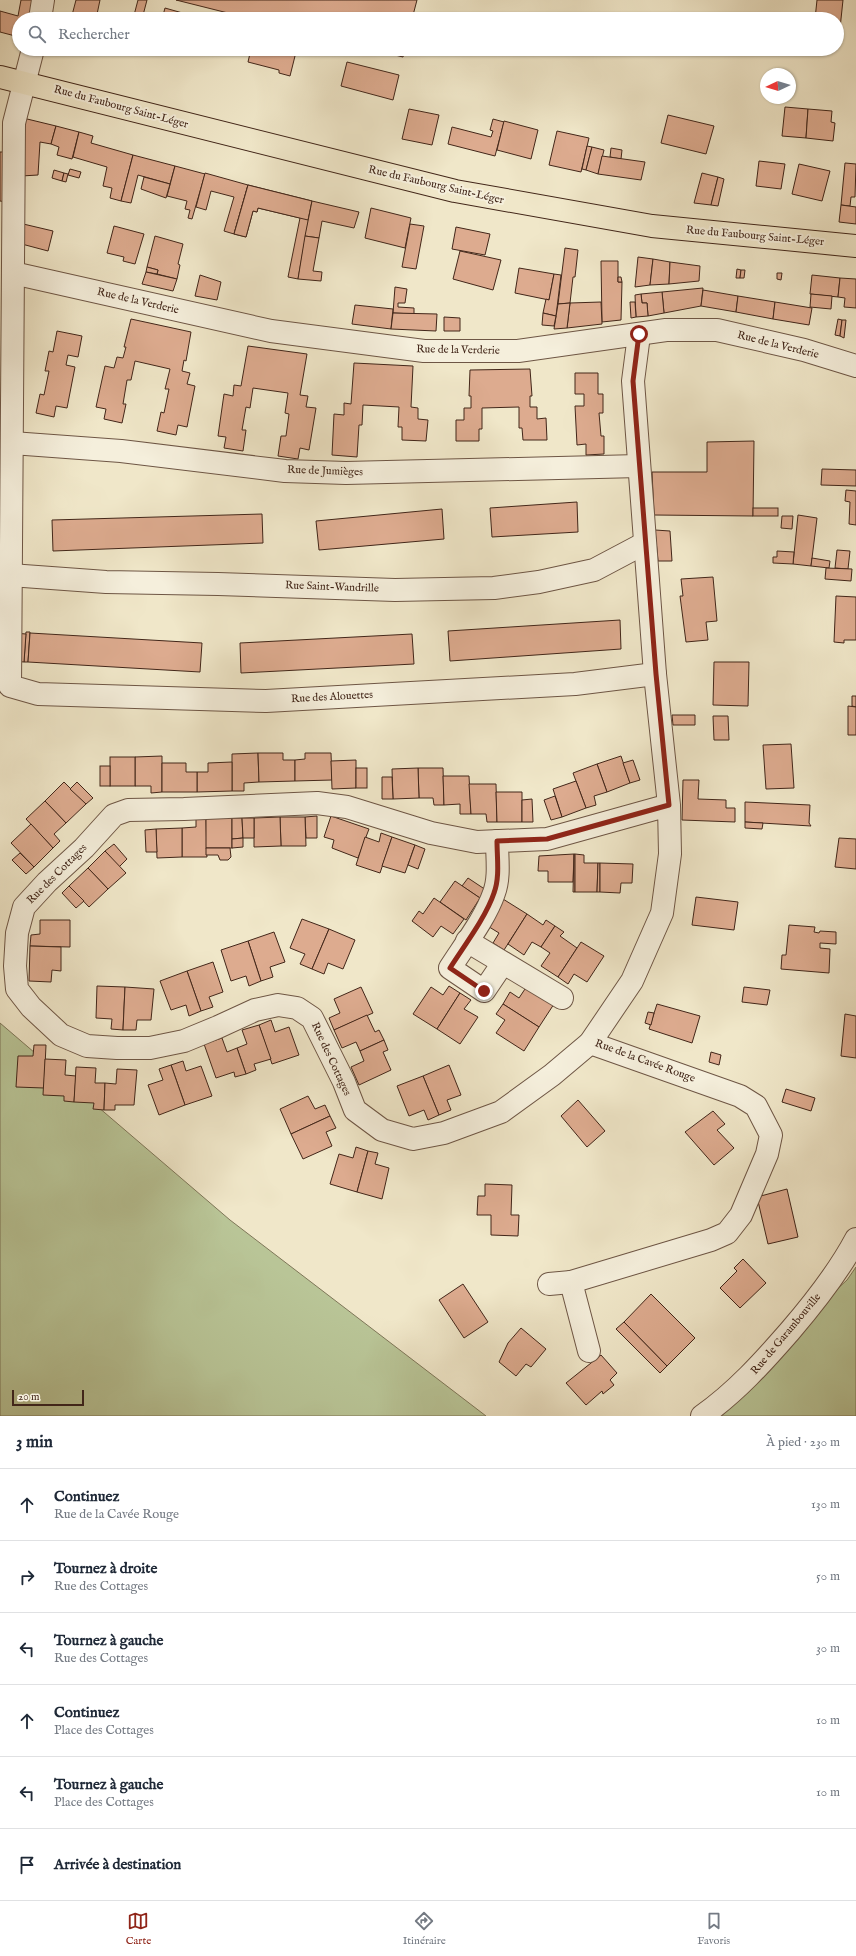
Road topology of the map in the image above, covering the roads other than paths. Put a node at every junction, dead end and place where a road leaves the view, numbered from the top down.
1 (43, 0) edge
2 (41, 12) edge
3 (31, 56) edge
4 (0, 77) edge
5 (23, 82) junction
6 (856, 246) edge
7 (13, 273) junction
8 (6, 294) edge
9 (639, 334) junction
10 (856, 366) edge
11 (12, 443) junction
12 (639, 466) junction
13 (646, 542) junction
14 (10, 575) junction
15 (656, 674) junction
16 (669, 805) junction
17 (497, 841) junction
18 (467, 941) junction
19 (503, 963) junction
20 (562, 998) dead end
21 (590, 1043) junction
22 (856, 1240) edge
23 (589, 1351) dead end
24 (702, 1416) edge

1 - 2 street
3 - 5 street
4 - 5 main road, Rue du Faubourg Saint-Léger
5 - 6 main road, Rue du Faubourg Saint-Léger
5 - 7 street
7 - 8 street
7 - 9 street, Rue de la Verderie
8 - 11 street
9 - 10 street, Rue de la Verderie
9 - 12 street, Rue de la Cavée Rouge
11 - 12 street, Rue de Jumièges
11 - 14 street
12 - 13 street, Rue de la Cavée Rouge
13 - 14 street, Rue Saint-Wandrille
13 - 15 street, Rue de la Cavée Rouge
14 - 15 street, Rue des Alouettes
15 - 16 street, Rue de la Cavée Rouge
16 - 17 street, Rue des Cottages
16 - 21 street, Rue de la Cavée Rouge
17 - 18 street
17 - 21 street, Rue des Cottages
18 - 19 street
18 - 19 street
19 - 20 street
21 - 23 street, Rue de la Cavée Rouge
22 - 24 street, Rue de Garambouville

